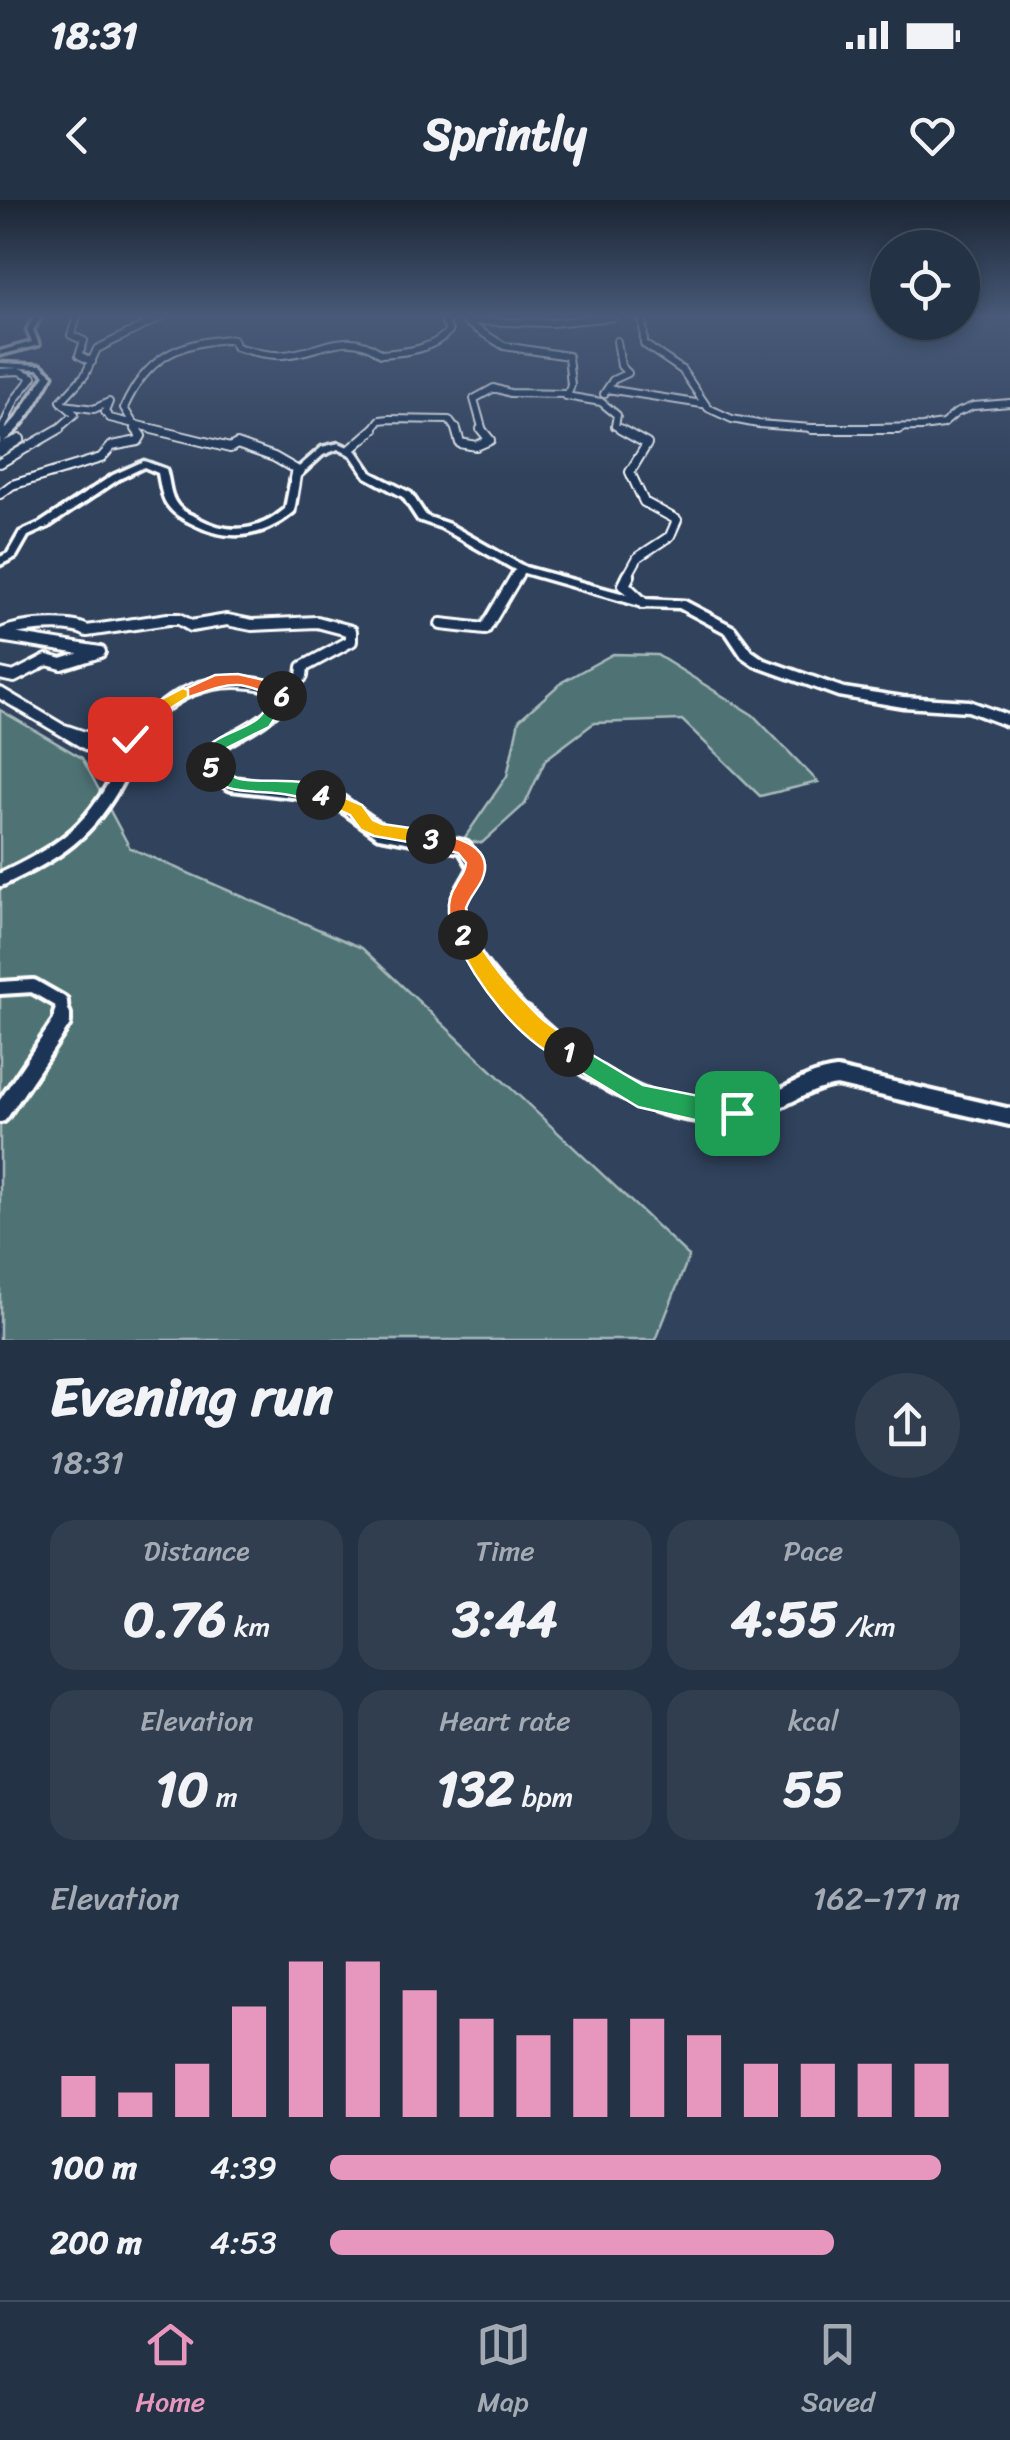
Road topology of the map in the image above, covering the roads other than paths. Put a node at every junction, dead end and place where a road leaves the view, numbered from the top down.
1 (14, 370) edge
2 (44, 370) edge
3 (86, 370) edge
4 (148, 370) edge
5 (566, 370) edge
6 (625, 370) edge
7 (682, 370) edge
8 (606, 389) junction
9 (568, 394) junction
10 (601, 402) junction
11 (1010, 403) edge
12 (702, 404) junction
13 (64, 405) junction
14 (132, 425) junction
15 (0, 443) edge
16 (350, 450) junction
17 (0, 464) edge
18 (300, 472) junction
19 (0, 494) edge
20 (0, 562) edge
21 (522, 568) junction
22 (643, 602) junction
23 (441, 624) dead end
24 (0, 636) edge
25 (0, 674) edge
26 (0, 694) edge
27 (282, 695) junction
28 (1010, 722) edge
29 (64, 730) junction
30 (0, 880) edge
31 (0, 988) edge
32 (0, 1114) edge
33 (1010, 1117) edge

1 - 15 street
2 - 15 main road
3 - 13 street
4 - 14 street
5 - 9 street
6 - 8 street
7 - 12 street
8 - 10 street
8 - 12 street
9 - 10 street
9 - 16 street
10 - 22 street
11 - 12 street
13 - 14 street
13 - 17 street
14 - 18 street
14 - 19 street
16 - 18 main road
16 - 21 main road
18 - 20 main road
21 - 22 main road
21 - 23 street
22 - 28 main road
24 - 25 street
24 - 27 street
26 - 29 street
27 - 29 street
27 - 33 street
29 - 30 street
31 - 32 street

